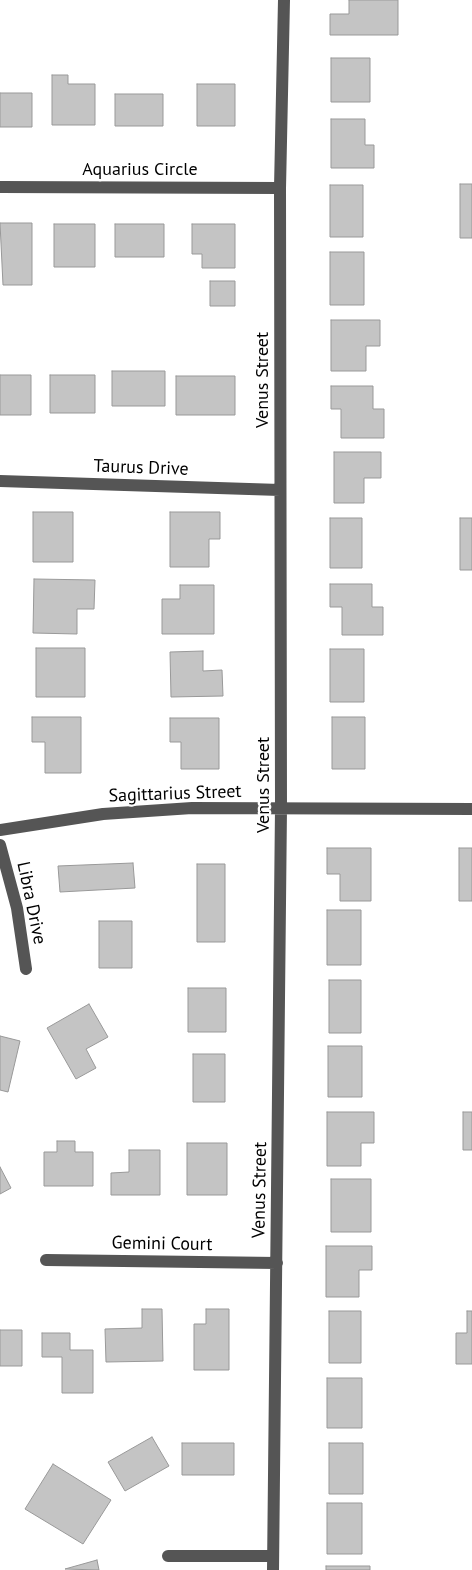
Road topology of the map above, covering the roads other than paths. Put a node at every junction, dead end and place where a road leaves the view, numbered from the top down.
1 (284, 0) edge
2 (0, 187) edge
3 (280, 188) junction
4 (0, 481) edge
5 (280, 490) junction
6 (281, 808) junction
7 (472, 809) edge
8 (0, 830) edge
9 (0, 845) edge
10 (26, 969) dead end
11 (46, 1260) dead end
12 (277, 1263) junction
13 (168, 1556) dead end
14 (273, 1556) junction
15 (273, 1570) edge

1 - 3 street, Venus Street
2 - 3 street, Aquarius Circle
3 - 5 street, Venus Street
4 - 5 street, Taurus Drive
5 - 6 street, Venus Street
6 - 7 street, Sagittarius Street
6 - 8 street, Sagittarius Street
6 - 12 street, Venus Street
9 - 10 street, Libra Drive
11 - 12 street, Gemini Court
12 - 14 street, Venus Street
13 - 14 street
14 - 15 street, Venus Street

